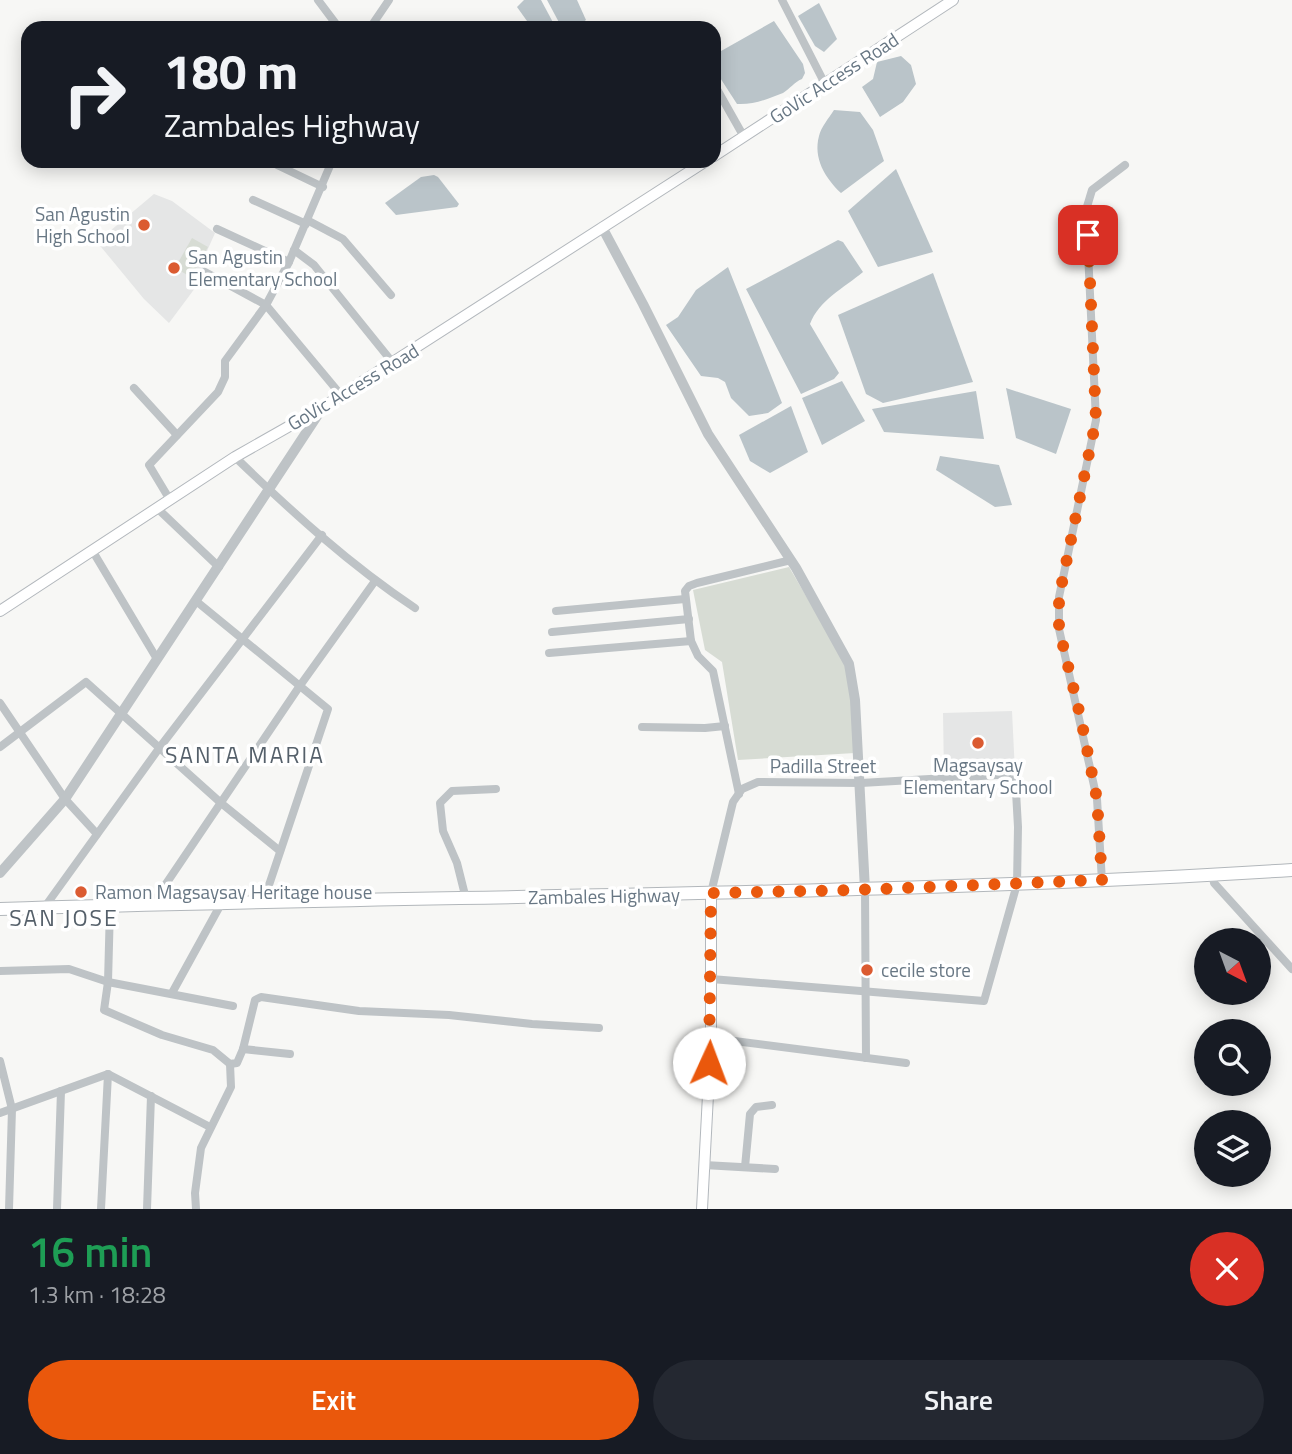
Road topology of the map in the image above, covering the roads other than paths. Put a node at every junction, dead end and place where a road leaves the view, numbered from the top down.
1 (318, 0) edge
2 (389, 0) edge
3 (782, 0) edge
4 (953, 0) edge
5 (334, 21) edge
6 (375, 21) edge
7 (825, 84) junction
8 (721, 96) edge
9 (744, 137) junction
10 (721, 152) edge
11 (1125, 165) dead end
12 (283, 168) edge
13 (330, 168) edge
14 (695, 168) edge
15 (323, 187) junction
16 (253, 200) dead end
17 (307, 222) junction
18 (602, 227) junction
19 (217, 229) dead end
20 (294, 250) junction
21 (289, 262) junction
22 (205, 272) dead end
23 (391, 295) dead end
24 (266, 305) junction
25 (393, 363) junction
26 (134, 388) dead end
27 (341, 395) junction
28 (323, 407) junction
29 (177, 435) junction
30 (235, 457) junction
31 (269, 490) junction
32 (170, 500) junction
33 (157, 508) junction
34 (322, 535) junction
35 (92, 550) junction
36 (791, 560) junction
37 (219, 567) junction
38 (375, 581) junction
39 (685, 599) junction
40 (197, 601) junction
41 (415, 608) dead end
42 (0, 611) edge
43 (556, 611) dead end
44 (690, 619) junction
45 (552, 632) dead end
46 (244, 640) junction
47 (691, 641) junction
48 (549, 653) dead end
49 (157, 659) junction
50 (299, 687) junction
51 (0, 703) edge
52 (122, 715) junction
53 (724, 726) junction
54 (642, 727) dead end
55 (19, 733) junction
56 (0, 747) edge
57 (160, 747) junction
58 (860, 783) junction
59 (496, 789) dead end
60 (739, 794) junction
61 (65, 799) junction
62 (221, 803) junction
63 (97, 834) junction
64 (280, 852) junction
65 (1291, 869) edge
66 (0, 873) edge
67 (1212, 874) junction
68 (1102, 880) junction
69 (1017, 884) junction
70 (865, 890) junction
71 (711, 893) junction
72 (466, 899) junction
73 (263, 903) junction
74 (220, 904) junction
75 (152, 906) junction
76 (110, 907) junction
77 (44, 908) junction
78 (0, 909) edge
79 (1292, 969) edge
80 (0, 971) edge
81 (711, 979) junction
82 (108, 982) junction
83 (865, 992) junction
84 (172, 993) junction
85 (233, 1006) dead end
86 (599, 1028) dead end
87 (710, 1038) junction
88 (243, 1049) junction
89 (290, 1054) dead end
90 (866, 1058) junction
91 (0, 1061) edge
92 (906, 1063) dead end
93 (230, 1064) junction
94 (108, 1074) junction
95 (61, 1091) junction
96 (151, 1096) junction
97 (772, 1105) dead end
98 (12, 1109) junction
99 (0, 1113) edge
100 (210, 1126) junction
101 (704, 1165) junction
102 (745, 1167) junction
103 (775, 1169) dead end
104 (9, 1209) edge
105 (57, 1209) edge
106 (101, 1209) edge
107 (146, 1209) edge
108 (196, 1209) edge
109 (702, 1209) edge

1 - 5 street
2 - 6 street
3 - 7 street
4 - 7 main road, GoVic Access Road
7 - 9 main road, GoVic Access Road
8 - 9 street
9 - 10 main road, GoVic Access Road
11 - 68 street
12 - 15 street
13 - 15 street
14 - 18 main road, GoVic Access Road
15 - 17 street
16 - 17 street
17 - 20 street
17 - 23 street
18 - 25 main road, GoVic Access Road
18 - 36 street
19 - 21 street
20 - 21 street
20 - 25 street
21 - 24 street
22 - 24 street
24 - 27 street
24 - 29 street
25 - 27 main road, GoVic Access Road
26 - 29 street
27 - 28 main road, GoVic Access Road
28 - 30 main road, GoVic Access Road
28 - 31 street
29 - 32 street
30 - 31 street
30 - 32 main road, GoVic Access Road
31 - 34 street
31 - 37 street
32 - 33 main road, GoVic Access Road
33 - 35 main road, GoVic Access Road
33 - 37 street
34 - 38 street
34 - 46 street
35 - 42 main road, GoVic Access Road
35 - 49 street
36 - 39 street
36 - 58 street
37 - 40 street
38 - 41 street
38 - 50 street
39 - 43 street
39 - 44 street
40 - 46 street
40 - 49 street
44 - 45 street
44 - 47 street
46 - 50 street
46 - 57 street
47 - 48 street
47 - 53 street
49 - 52 street
50 - 62 street
50 - 64 street
51 - 55 street
52 - 55 street
52 - 57 street
52 - 61 street
53 - 54 street
53 - 60 street
55 - 56 street
55 - 61 street
57 - 62 street
57 - 63 street
58 - 60 street, Padilla Street
58 - 69 street, Padilla Street
58 - 70 street
59 - 72 street
60 - 71 street
61 - 63 street
61 - 66 street
62 - 64 street
62 - 75 street
63 - 77 street
64 - 73 street
65 - 67 main road, Zambales Highway
67 - 68 main road, Zambales Highway
67 - 79 street
68 - 69 main road, Zambales Highway
69 - 70 main road, Zambales Highway
69 - 83 street
70 - 71 main road, Zambales Highway
70 - 83 street
71 - 72 main road, Zambales Highway
71 - 81 main road
72 - 73 main road, Zambales Highway
73 - 74 main road, Zambales Highway
74 - 75 main road, Zambales Highway
74 - 84 street
75 - 76 main road, Zambales Highway
76 - 77 main road, Zambales Highway
76 - 82 street
77 - 78 main road, Zambales Highway
80 - 82 street
81 - 83 street
81 - 87 main road
82 - 84 street
82 - 93 street
83 - 90 street
84 - 85 street
86 - 88 street
87 - 90 street
87 - 101 main road
88 - 89 street
88 - 93 street
90 - 92 street
91 - 98 street
93 - 100 street
94 - 95 street
94 - 96 street
94 - 106 street
95 - 98 street
95 - 105 street
96 - 100 street
96 - 107 street
97 - 102 street
98 - 99 street
98 - 104 street
100 - 108 street
101 - 102 street
101 - 109 main road
102 - 103 street

